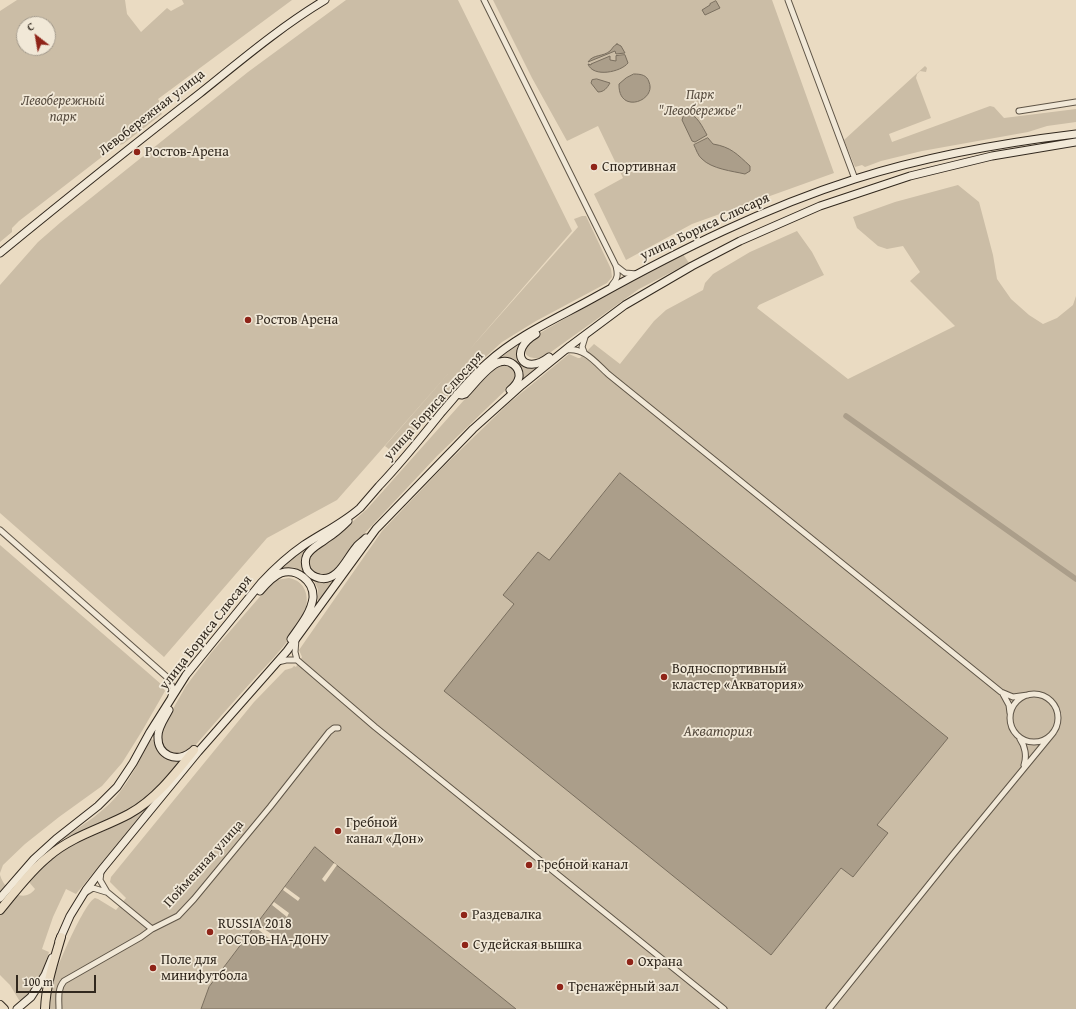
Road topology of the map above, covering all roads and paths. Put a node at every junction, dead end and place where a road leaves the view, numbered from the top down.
1 (325, 0) edge
2 (484, 0) edge
3 (788, 0) edge
4 (1076, 102) edge
5 (1019, 111) dead end
6 (1076, 134) edge
7 (1076, 142) edge
8 (855, 179) junction
9 (0, 252) edge
10 (616, 266) junction
11 (638, 274) junction
12 (604, 293) junction
13 (556, 319) junction
14 (586, 334) junction
15 (567, 348) junction
16 (584, 352) junction
17 (457, 394) junction
18 (491, 412) junction
19 (360, 507) junction
20 (0, 530) edge
21 (376, 530) junction
22 (235, 615) junction
23 (296, 639) junction
24 (287, 651) junction
25 (297, 660) junction
26 (278, 662) junction
27 (1001, 692) junction
28 (1028, 695) junction
29 (173, 696) junction
30 (1010, 717) junction
31 (219, 727) junction
32 (338, 728) dead end
33 (1053, 733) junction
34 (1017, 735) junction
35 (194, 750) junction
36 (1022, 770) junction
37 (102, 868) junction
38 (21, 879) junction
39 (107, 892) junction
40 (82, 896) junction
41 (0, 898) edge
42 (0, 910) edge
43 (152, 929) junction
44 (61, 937) junction
45 (0, 1005) edge
46 (18, 1008) edge
47 (4, 1009) edge
48 (45, 1009) edge
49 (59, 1009) edge
50 (724, 1009) edge
51 (829, 1009) edge

1 - 9 main road, Левобережная улица
2 - 10 street
3 - 8 street
4 - 5 street
6 - 8 main road, улица Бориса Слюсаря
7 - 14 main road, улица Бориса Слюсаря
8 - 11 main road, улица Бориса Слюсаря
10 - 11 street
10 - 12 street
11 - 12 main road, улица Бориса Слюсаря
12 - 13 main road, улица Бориса Слюсаря
13 - 15 main road
13 - 17 main road, улица Бориса Слюсаря
14 - 15 main road, улица Бориса Слюсаря
14 - 16 street
15 - 16 street
15 - 18 main road, улица Бориса Слюсаря
16 - 27 street
17 - 18 main road
17 - 19 main road, улица Бориса Слюсаря
18 - 21 main road, улица Бориса Слюсаря
19 - 21 main road
19 - 22 main road, улица Бориса Слюсаря
20 - 29 street
21 - 23 main road, улица Бориса Слюсаря
22 - 24 main road
22 - 29 main road, улица Бориса Слюсаря
23 - 24 main road, улица Бориса Слюсаря
23 - 25 street
24 - 26 main road, улица Бориса Слюсаря
25 - 26 street
25 - 50 street
26 - 31 main road, улица Бориса Слюсаря
27 - 28 street
27 - 30 street
28 - 30 street
28 - 33 street
29 - 35 main road
29 - 38 main road, улица Бориса Слюсаря
30 - 34 street
31 - 35 main road
31 - 37 main road, улица Бориса Слюсаря
32 - 43 street, Пойменная улица
33 - 34 street
33 - 36 street
34 - 36 street
35 - 38 main road
36 - 51 street
37 - 39 street
37 - 40 main road, улица Бориса Слюсаря
38 - 41 main road, улица Бориса Слюсаря
38 - 42 main road
39 - 40 street
39 - 43 street
40 - 44 main road, улица Бориса Слюсаря
43 - 49 street, Пойменная улица
44 - 46 main road, улица Бориса Слюсаря
44 - 48 main road
45 - 47 main road

